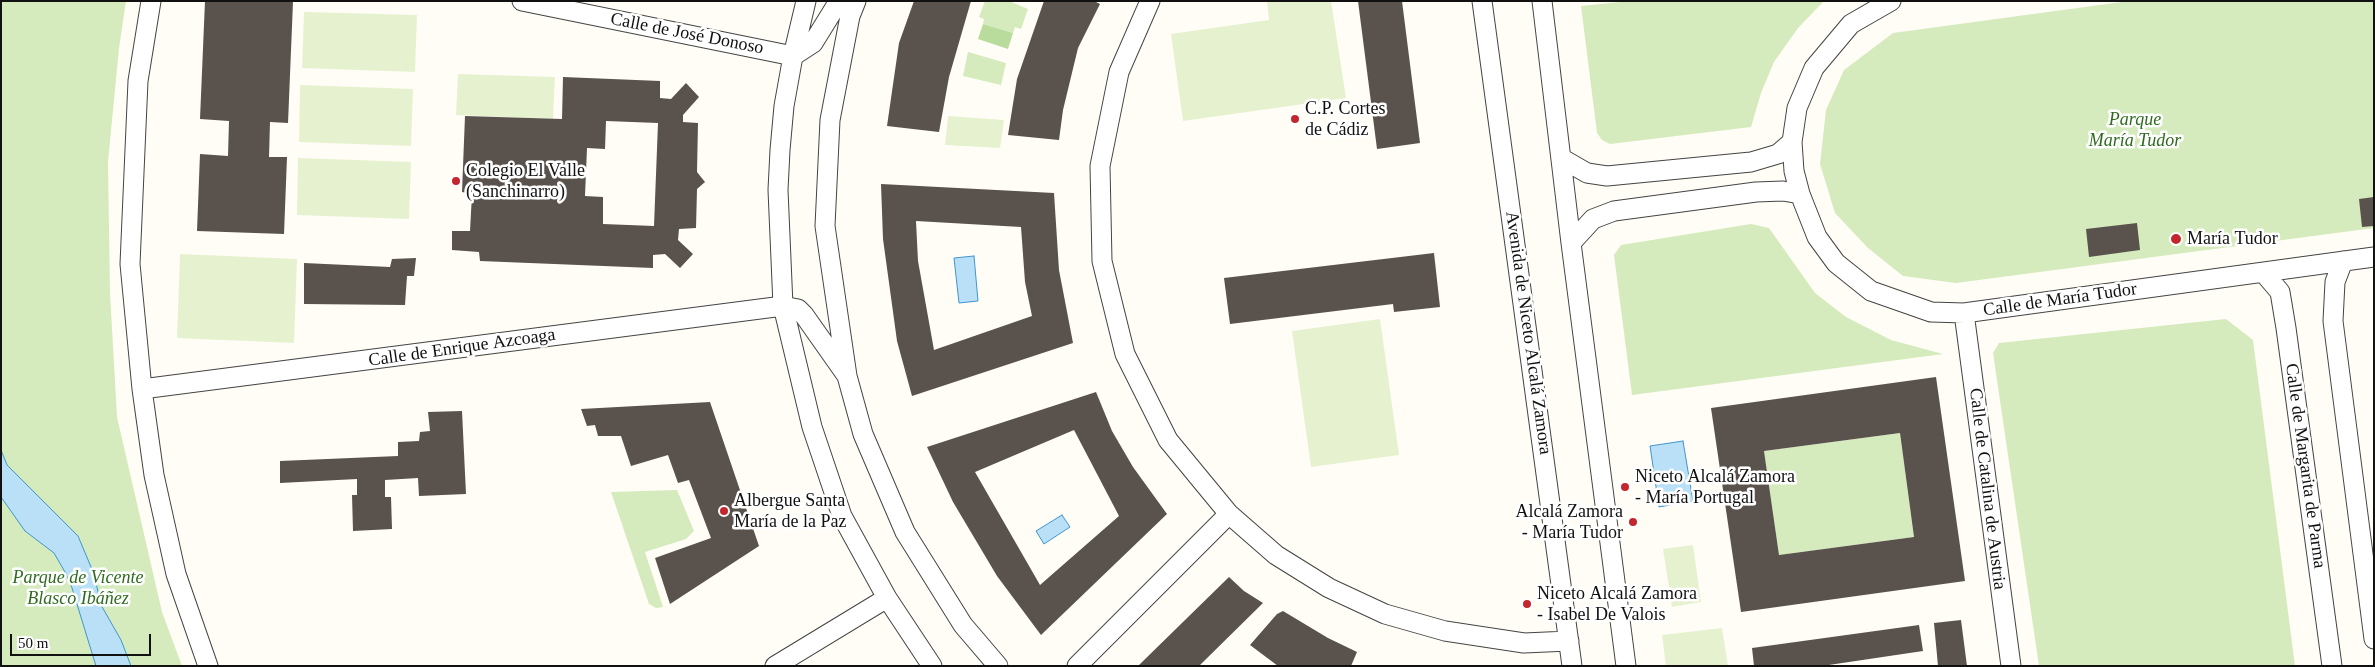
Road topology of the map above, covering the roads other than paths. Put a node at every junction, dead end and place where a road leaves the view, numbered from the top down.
1 (151, 1) edge
2 (806, 1) edge
3 (839, 1) edge
4 (856, 1) edge
5 (1150, 1) edge
6 (1482, 1) edge
7 (1542, 1) edge
8 (1891, 1) edge
9 (534, 2) edge
10 (793, 56) junction
11 (1792, 142) junction
12 (1561, 158) junction
13 (1800, 194) junction
14 (1571, 243) junction
15 (2374, 257) edge
16 (2343, 261) junction
17 (2263, 272) junction
18 (783, 306) junction
19 (1964, 313) junction
20 (847, 376) junction
21 (142, 389) junction
22 (1228, 514) junction
23 (887, 598) junction
24 (2374, 639) edge
25 (1569, 642) junction
26 (208, 666) edge
27 (775, 666) edge
28 (932, 666) edge
29 (998, 666) edge
30 (1077, 666) edge
31 (1572, 666) edge
32 (1626, 666) edge
33 (2010, 666) edge
34 (2332, 666) edge

1 - 21 street
2 - 10 street
3 - 10 street
4 - 20 street
5 - 22 street
6 - 25 street, Avenida de Niceto Alcalá Zamora
7 - 12 street
8 - 11 street, Calle de María Tudor
9 - 10 street, Calle de José Donoso
10 - 18 street
11 - 12 street
11 - 13 street, Calle de María Tudor
12 - 14 street
13 - 14 street
13 - 19 street, Calle de María Tudor
14 - 32 street
15 - 16 street, Calle de María Tudor
16 - 17 street, Calle de María Tudor
16 - 24 street
17 - 19 street, Calle de María Tudor
17 - 34 street, Calle de Margarita de Parma
18 - 20 street
18 - 21 street, Calle de Enrique Azcoaga
18 - 23 street
19 - 33 street, Calle de Catalina de Austria
20 - 29 street
21 - 26 street
22 - 25 street
22 - 30 street
23 - 27 street
23 - 28 street
25 - 31 street, Avenida de Niceto Alcalá Zamora

